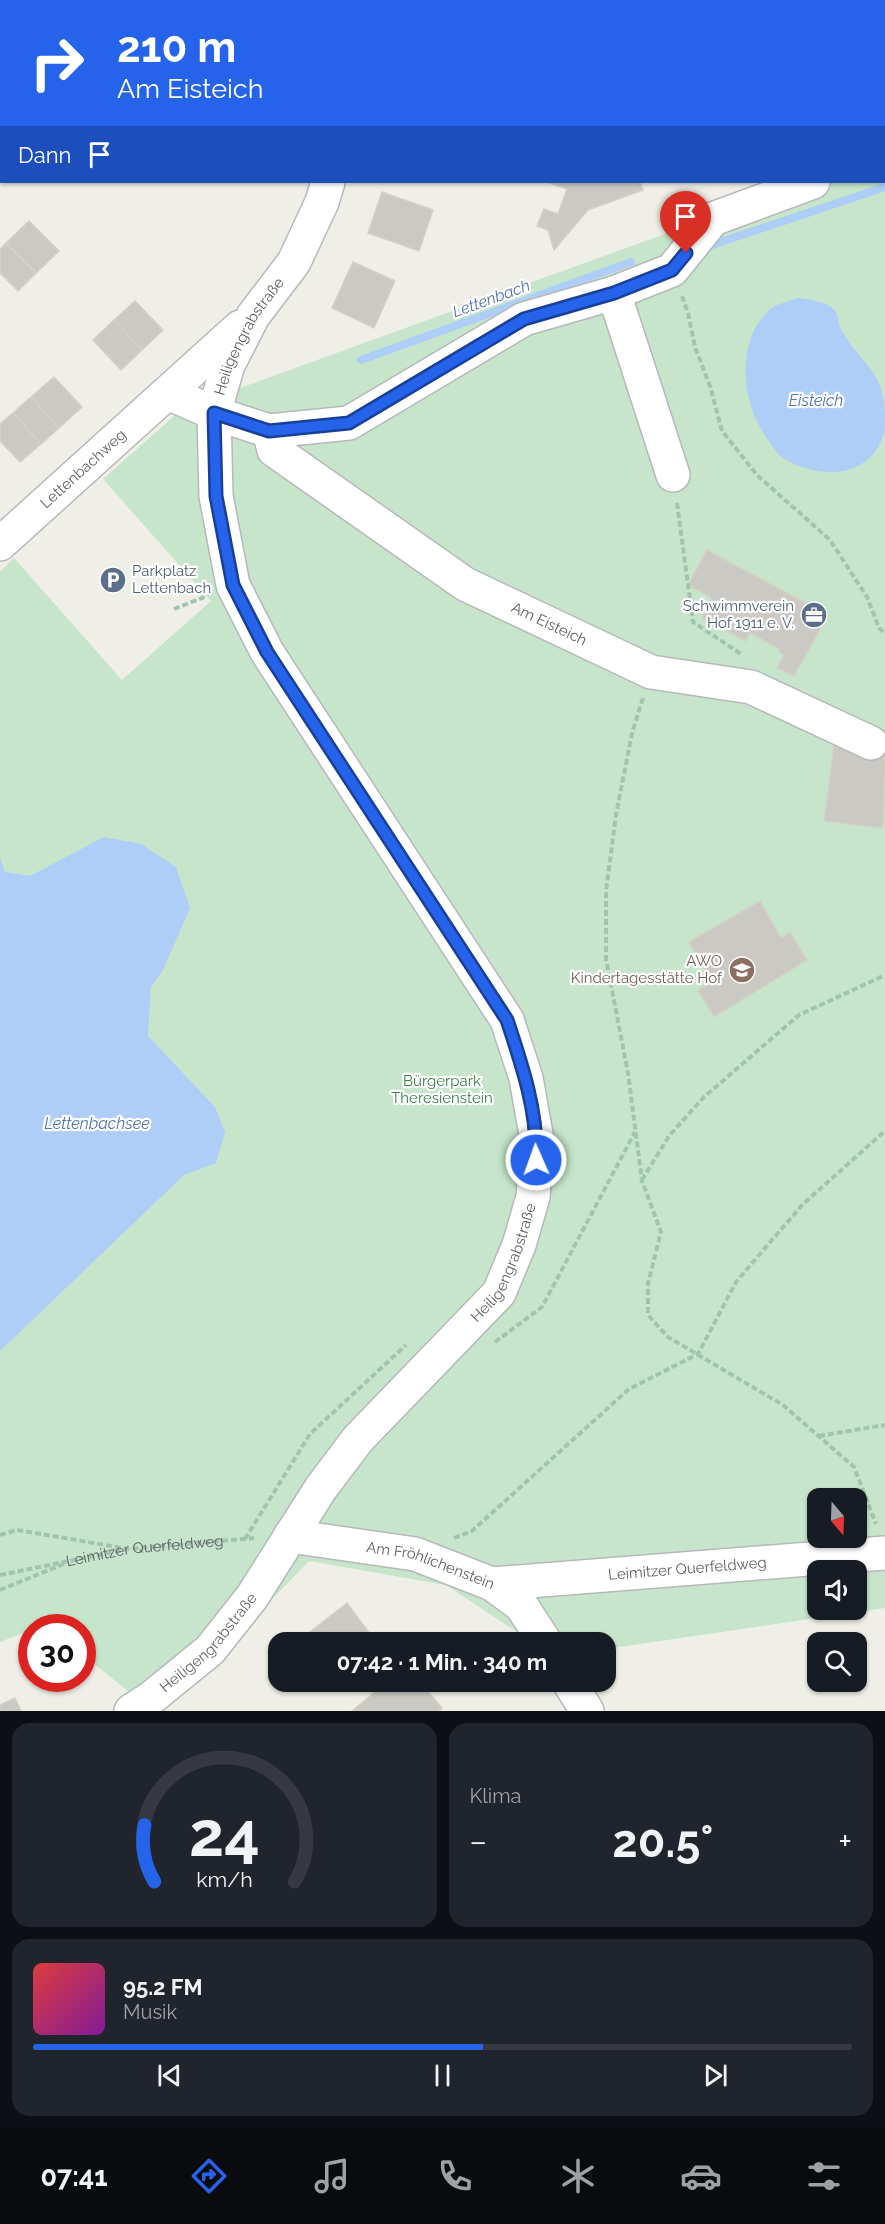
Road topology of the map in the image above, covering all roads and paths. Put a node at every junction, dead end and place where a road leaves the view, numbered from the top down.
1 (328, 183) edge
2 (810, 183) edge
3 (672, 270) junction
4 (614, 293) junction
5 (253, 316) junction
6 (168, 393) junction
7 (214, 413) junction
8 (269, 431) junction
9 (673, 475) joint
10 (0, 544) edge
11 (885, 633) edge
12 (714, 636) dead end
13 (651, 672) junction
14 (871, 743) dead end
15 (885, 975) edge
16 (885, 1131) edge
17 (642, 1181) junction
18 (698, 1354) junction
19 (885, 1425) edge
20 (818, 1436) junction
21 (0, 1535) edge
22 (290, 1536) junction
23 (881, 1540) edge
24 (128, 1548) junction
25 (415, 1554) junction
26 (75, 1559) junction
27 (0, 1575) edge
28 (492, 1584) junction
29 (0, 1590) edge
30 (538, 1632) edge
31 (575, 1692) edge
32 (131, 1711) edge
33 (587, 1711) edge

1 - 5 street, Heiligengrabstraße
2 - 3 street
3 - 4 street
3 - 11 path
4 - 8 street
4 - 9 street
5 - 6 street, Lettenbachweg
5 - 7 street, Heiligengrabstraße
6 - 7 street
6 - 10 street, Lettenbachweg
7 - 8 street
7 - 22 street, Heiligengrabstraße
8 - 13 street, Am Eisteich
9 - 12 path
13 - 14 street, Am Eisteich
13 - 17 path
15 - 17 path
16 - 18 path
17 - 18 path
18 - 20 path
18 - 25 path
19 - 20 path
20 - 23 path
21 - 24 path
22 - 24 path, Leimitzer Querfeldweg
22 - 25 street, Am Fröhlichenstein
22 - 32 street, Heiligengrabstraße
23 - 28 street, Leimitzer Querfeldweg
24 - 26 path, Leimitzer Querfeldweg
25 - 28 street, Am Fröhlichenstein
26 - 27 path, Leimitzer Querfeldweg
26 - 29 path
28 - 30 street, Am Fröhlichenstein
31 - 33 street

